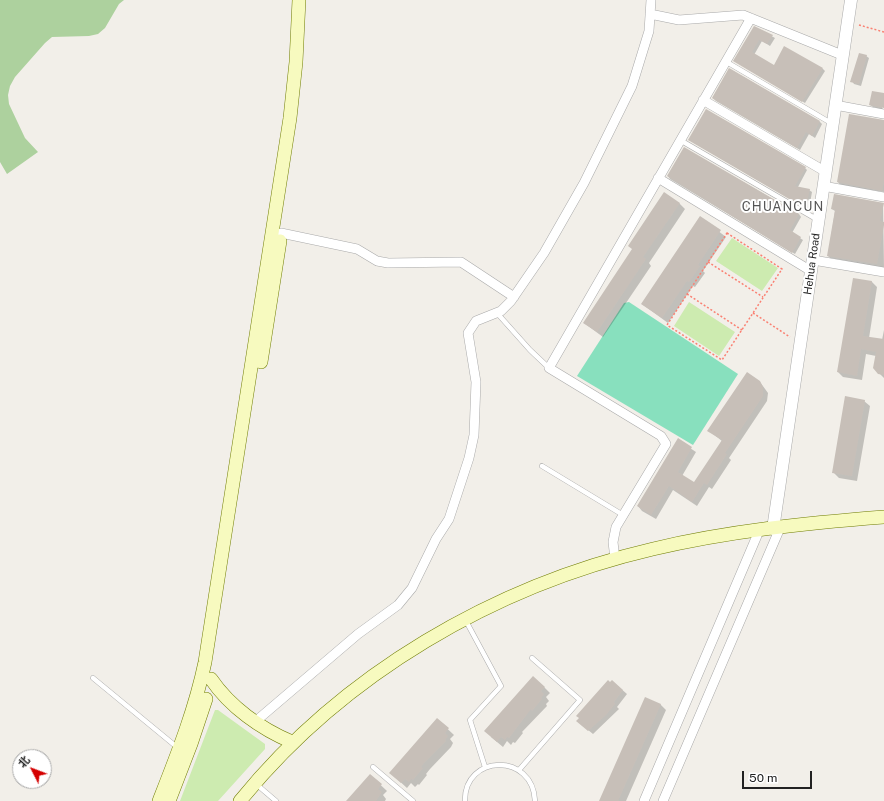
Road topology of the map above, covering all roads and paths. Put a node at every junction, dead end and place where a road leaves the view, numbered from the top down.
1 (299, 0) edge
2 (308, 0) edge
3 (651, 0) edge
4 (851, 0) edge
5 (650, 14) junction
6 (751, 18) junction
7 (848, 22) junction
8 (884, 32) edge
9 (842, 55) junction
10 (725, 61) junction
11 (703, 100) junction
12 (835, 105) junction
13 (884, 114) edge
14 (833, 123) junction
15 (680, 140) junction
16 (826, 172) junction
17 (658, 178) junction
18 (824, 186) junction
19 (884, 197) edge
20 (818, 220) junction
21 (281, 233) junction
22 (708, 262) junction
23 (812, 266) junction
24 (884, 272) edge
25 (687, 294) junction
26 (514, 297) junction
27 (763, 297) junction
28 (497, 313) junction
29 (753, 313) junction
30 (742, 330) junction
31 (800, 344) junction
32 (549, 368) junction
33 (542, 466) dead end
34 (623, 515) junction
35 (884, 517) edge
36 (777, 528) junction
37 (759, 531) junction
38 (615, 559) junction
39 (465, 619) junction
40 (532, 658) dead end
41 (93, 678) dead end
42 (211, 679) junction
43 (256, 721) junction
44 (292, 742) junction
45 (179, 749) junction
46 (373, 767) dead end
47 (485, 767) junction
48 (519, 770) junction
49 (255, 783) junction
50 (159, 801) edge
51 (169, 801) edge
52 (240, 801) edge
53 (276, 801) edge
54 (413, 801) edge
55 (465, 801) edge
56 (535, 801) edge
57 (644, 801) edge
58 (663, 801) edge

1 - 45 main road
2 - 21 main road
3 - 5 street
4 - 7 street, Hehua Road
5 - 6 street
5 - 26 street
6 - 9 street
6 - 10 street
7 - 8 path
7 - 9 street, Hehua Road
9 - 12 street, Hehua Road
10 - 11 street
10 - 14 lane
11 - 15 street
11 - 16 street
12 - 13 street
12 - 14 street, Hehua Road
14 - 16 street, Hehua Road
15 - 17 street
15 - 20 lane
16 - 18 street, Hehua Road
17 - 23 street
17 - 32 street
18 - 19 street
18 - 20 street, Hehua Road
20 - 23 street, Hehua Road
21 - 26 street
21 - 42 main road
22 - 25 path
22 - 27 path
22 - 27 path
23 - 24 street
23 - 31 street, Hehua Road
25 - 30 path
25 - 30 path
26 - 28 street
27 - 29 path
28 - 32 lane
28 - 43 street
29 - 30 path
29 - 31 path
31 - 36 street, Hehua Road
32 - 34 street
33 - 34 lane
34 - 38 street
35 - 36 main road
36 - 37 main road
36 - 58 street
37 - 38 main road
37 - 57 street
38 - 39 main road
39 - 44 main road
39 - 47 lane
40 - 48 lane
41 - 45 lane
42 - 43 main road
42 - 51 main road
43 - 44 main road
44 - 49 main road
45 - 50 main road
46 - 54 lane
47 - 48 lane
47 - 55 lane
48 - 56 lane
49 - 52 main road
49 - 53 lane

